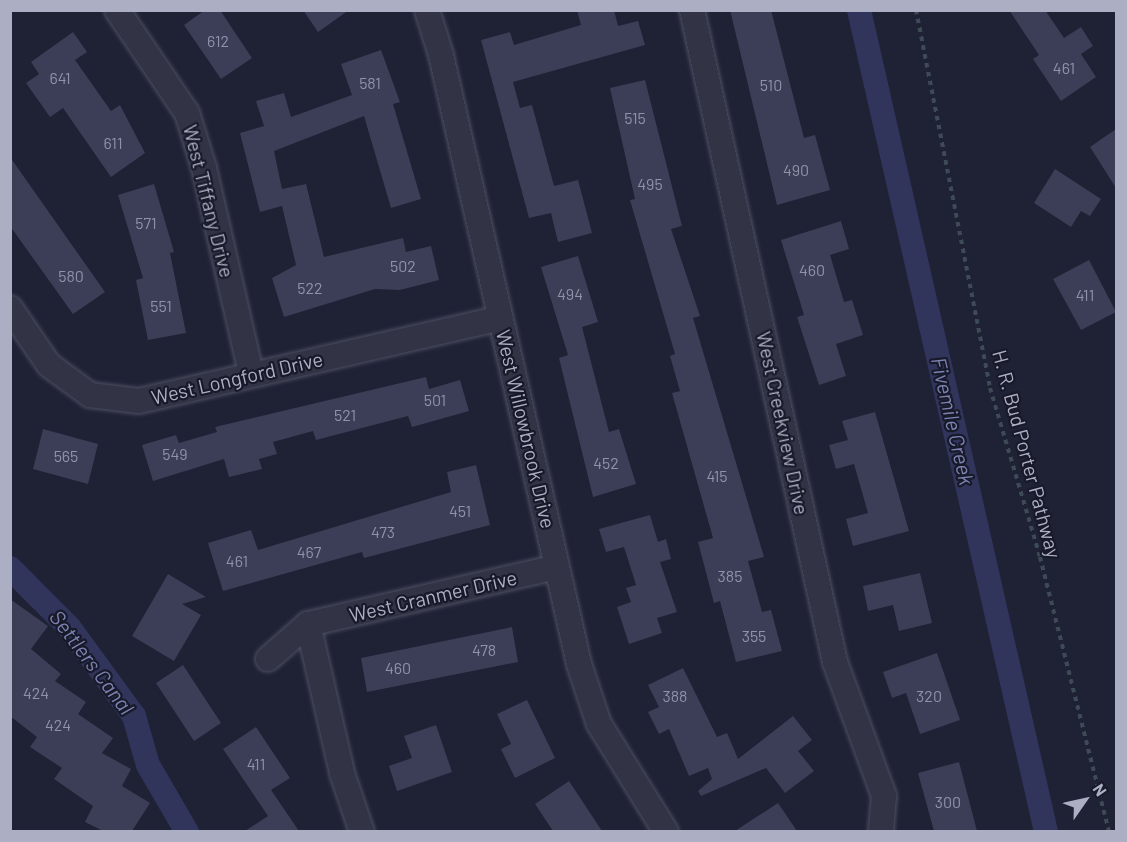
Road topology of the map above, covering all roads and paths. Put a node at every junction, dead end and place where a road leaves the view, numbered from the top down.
1 (117, 10) edge
2 (692, 10) edge
3 (916, 10) edge
4 (428, 11) edge
5 (10, 308) edge
6 (500, 318) junction
7 (251, 374) junction
8 (557, 567) junction
9 (308, 624) junction
10 (268, 659) dead end
11 (362, 831) edge
12 (666, 831) edge
13 (881, 831) edge
14 (1109, 831) edge

1 - 7 street, West Tiffany Drive
2 - 13 street, West Creekview Drive
3 - 14 path, H. R. Bud Porter Pathway
4 - 6 street, West Willowbrook Drive
5 - 7 street, West Longford Drive
6 - 7 street, West Longford Drive
6 - 8 street, West Willowbrook Drive
8 - 9 street, West Cranmer Drive
8 - 12 street, West Willowbrook Drive
9 - 10 street, West Cranmer Drive
9 - 11 street

